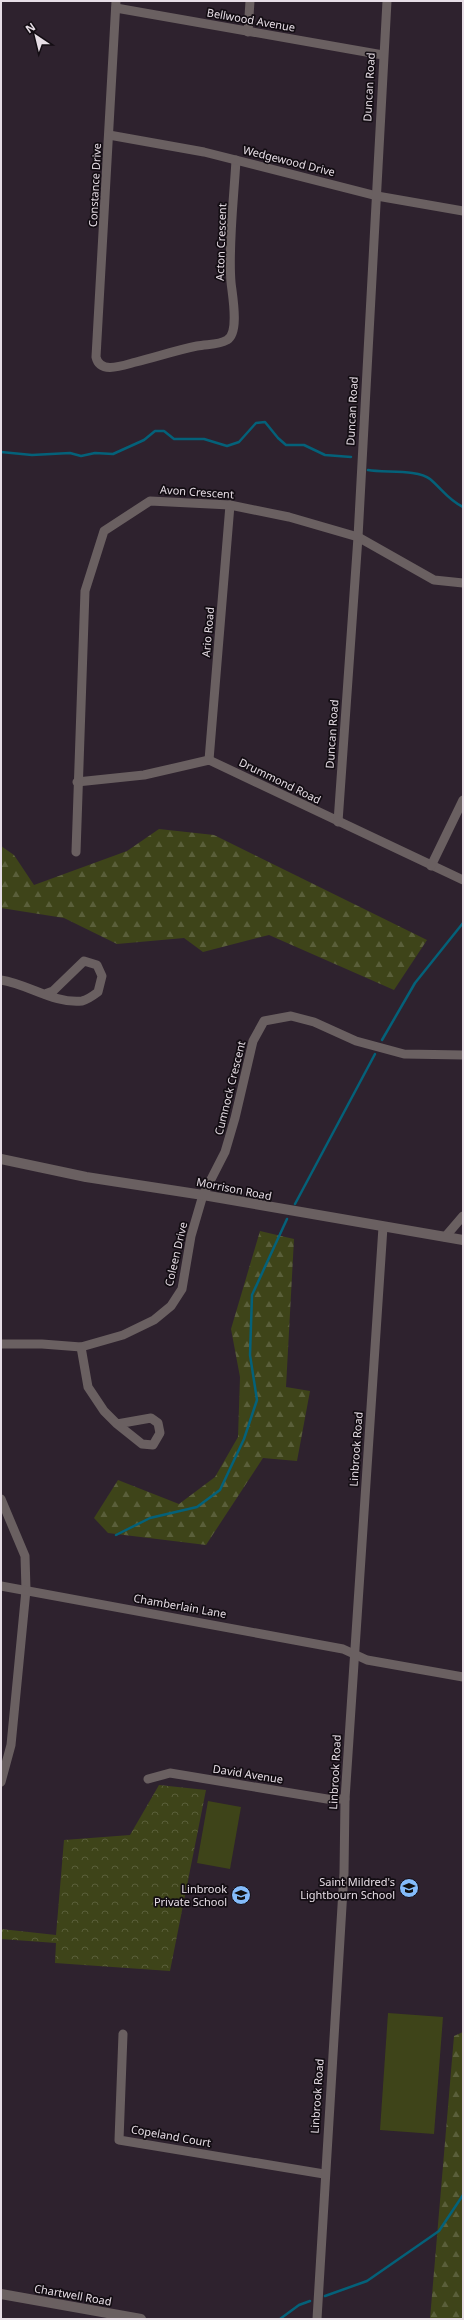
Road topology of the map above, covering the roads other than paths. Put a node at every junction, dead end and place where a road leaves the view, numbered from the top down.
1 (250, 1) edge
2 (387, 1) edge
3 (116, 5) edge
4 (248, 32) junction
5 (383, 55) junction
6 (109, 135) junction
7 (236, 160) junction
8 (376, 196) junction
9 (463, 211) edge
10 (104, 366) joint
11 (230, 505) junction
12 (358, 537) junction
13 (463, 583) edge
14 (209, 760) junction
15 (77, 782) junction
16 (463, 800) edge
17 (338, 822) junction
18 (76, 852) dead end
19 (432, 866) junction
20 (463, 880) edge
21 (1, 980) edge
22 (45, 994) junction
23 (463, 1055) edge
24 (1, 1159) edge
25 (203, 1195) junction
26 (463, 1216) edge
27 (383, 1227) junction
28 (445, 1237) junction
29 (463, 1240) edge
30 (1, 1344) edge
31 (81, 1347) junction
32 (117, 1424) dead end
33 (1, 1499) edge
34 (1, 1586) edge
35 (26, 1590) junction
36 (354, 1653) junction
37 (463, 1677) edge
38 (148, 1779) dead end
39 (1, 1782) edge
40 (345, 1799) junction
41 (123, 2034) dead end
42 (324, 2174) junction
43 (1, 2294) edge
44 (141, 2319) edge
45 (317, 2319) edge

1 - 4 street
2 - 5 street, Duncan Road
3 - 4 street, Bellwood Avenue
3 - 6 street, Constance Drive
4 - 5 street, Bellwood Avenue
5 - 8 street, Duncan Road
6 - 7 street, Wedgewood Drive
6 - 10 street, Constance Drive
7 - 8 street, Wedgewood Drive
7 - 10 street, Acton Crescent
8 - 9 street, Wedgewood Drive
8 - 12 street, Duncan Road
11 - 12 street, Avon Crescent
11 - 14 street, Ario Road
11 - 15 street, Avon Crescent
12 - 13 street, Avon Crescent
12 - 17 street, Duncan Road
14 - 15 street
14 - 17 street, Drummond Road
15 - 18 street, Avon Crescent
16 - 19 street
17 - 19 street, Drummond Road
19 - 20 street, Drummond Road
21 - 22 street
22 - 22 street
23 - 25 street, Cumnock Crescent
24 - 25 street, Morrison Road
25 - 27 street, Morrison Road
25 - 31 street, Coleen Drive
26 - 28 street
27 - 28 street, Morrison Road
27 - 36 street, Linbrook Road
28 - 29 street, Morrison Road
30 - 31 street, Coleen Drive
31 - 32 street
33 - 35 street
34 - 35 street, Chamberlain Lane
35 - 36 street, Chamberlain Lane
35 - 39 street
36 - 37 street, Chamberlain Lane
36 - 40 street, Linbrook Road
38 - 40 street, David Avenue
40 - 42 street, Linbrook Road
41 - 42 street, Copeland Court
42 - 45 street, Linbrook Road
43 - 44 street, Chartwell Road

